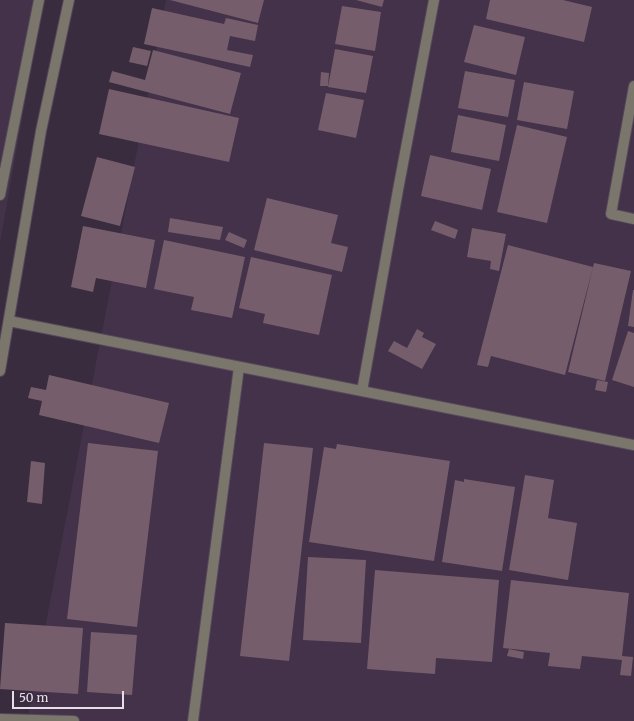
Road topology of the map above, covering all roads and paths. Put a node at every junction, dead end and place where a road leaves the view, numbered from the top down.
1 (39, 0) edge
2 (69, 0) edge
3 (434, 0) edge
4 (634, 86) edge
5 (0, 195) edge
6 (634, 220) edge
7 (9, 321) junction
8 (240, 367) junction
9 (0, 371) edge
10 (362, 391) junction
11 (634, 445) edge
12 (0, 719) edge
13 (74, 721) edge
14 (193, 721) edge

1 - 5 street
2 - 7 street
3 - 10 street
4 - 6 street
7 - 8 street
7 - 9 street
8 - 10 street
8 - 14 street
10 - 11 street
12 - 13 street

